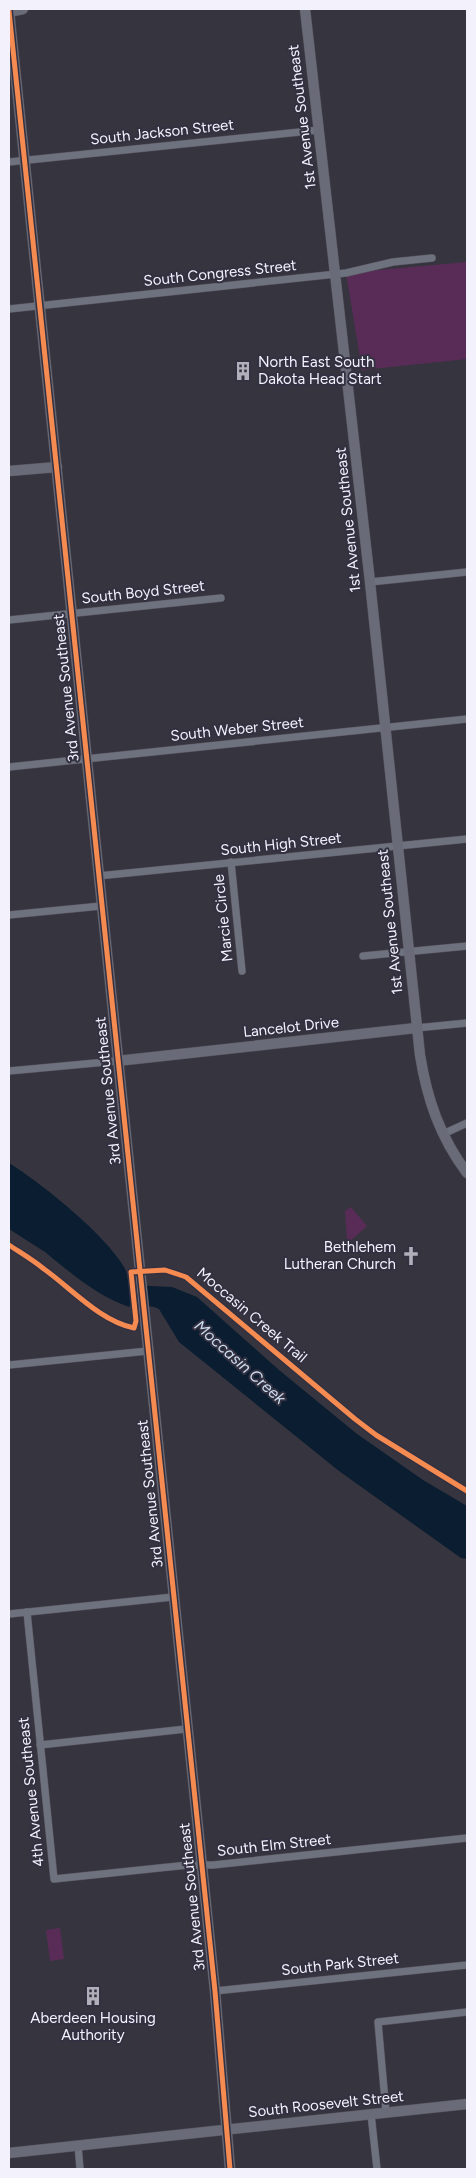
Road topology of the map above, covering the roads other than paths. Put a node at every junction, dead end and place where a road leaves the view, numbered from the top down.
1 (23, 9) edge
2 (305, 9) edge
3 (9, 11) edge
4 (318, 130) junction
5 (25, 160) junction
6 (9, 162) edge
7 (432, 258) dead end
8 (335, 274) junction
9 (40, 306) junction
10 (9, 309) edge
11 (57, 467) junction
12 (9, 471) edge
13 (467, 572) edge
14 (370, 582) junction
15 (220, 598) dead end
16 (71, 613) junction
17 (9, 620) edge
18 (467, 719) edge
19 (385, 728) junction
20 (86, 758) junction
21 (9, 767) edge
22 (467, 839) edge
23 (397, 846) junction
24 (231, 862) junction
25 (98, 876) junction
26 (101, 906) junction
27 (9, 915) edge
28 (467, 946) edge
29 (408, 952) junction
30 (363, 956) dead end
31 (242, 971) dead end
32 (467, 1023) edge
33 (416, 1028) junction
34 (117, 1061) junction
35 (9, 1071) edge
36 (467, 1123) edge
37 (443, 1134) junction
38 (467, 1173) edge
39 (148, 1350) junction
40 (9, 1365) edge
41 (173, 1597) junction
42 (27, 1612) junction
43 (9, 1614) edge
44 (186, 1728) junction
45 (40, 1745) junction
46 (467, 1838) edge
47 (201, 1865) junction
48 (54, 1879) joint
49 (467, 1965) edge
50 (215, 1991) junction
51 (467, 2012) edge
52 (467, 2104) edge
53 (386, 2112) junction
54 (371, 2114) junction
55 (228, 2129) junction
56 (78, 2146) junction
57 (9, 2153) edge
58 (80, 2169) edge
59 (230, 2169) edge
60 (377, 2169) edge

1 - 3 street
2 - 4 street, 1st Avenue Southeast
3 - 5 street, 3rd Avenue Southeast
4 - 5 street, South Jackson Street
4 - 8 street, 1st Avenue Southeast
5 - 6 street, South Jackson Street
5 - 9 street, 3rd Avenue Southeast
7 - 8 street, South Congress Street
8 - 9 street, South Congress Street
8 - 14 street, 1st Avenue Southeast
9 - 10 street, South Congress Street
9 - 11 street, 3rd Avenue Southeast
11 - 12 street
11 - 16 street, 3rd Avenue Southeast
13 - 14 street
14 - 19 street, 1st Avenue Southeast
15 - 16 street, South Boyd Street
16 - 17 street, South Boyd Street
16 - 20 street, 3rd Avenue Southeast
18 - 19 street, South Weber Street
19 - 20 street, South Weber Street
19 - 23 street, 1st Avenue Southeast
20 - 21 street, South Weber Street
20 - 25 street, 3rd Avenue Southeast
22 - 23 street, South High Street
23 - 24 street, South High Street
23 - 29 street, 1st Avenue Southeast
24 - 25 street, South High Street
24 - 31 street, Marcie Circle
25 - 26 street, 3rd Avenue Southeast
26 - 27 street
26 - 34 street, 3rd Avenue Southeast
28 - 29 street
29 - 30 street
29 - 33 street, 1st Avenue Southeast
32 - 33 street, Lancelot Drive
33 - 34 street, Lancelot Drive
33 - 37 street, 1st Avenue Southeast
34 - 35 street
34 - 39 street, 3rd Avenue Southeast
36 - 37 street
37 - 38 street, 1st Avenue Southeast
39 - 40 street
39 - 41 street, 3rd Avenue Southeast
41 - 42 street
41 - 44 street, 3rd Avenue Southeast
42 - 43 street
42 - 45 street, 4th Avenue Southeast
44 - 45 street
44 - 47 street, 3rd Avenue Southeast
45 - 48 street, 4th Avenue Southeast
46 - 47 street, South Elm Street
47 - 48 street, South Elm Street
47 - 50 street, 3rd Avenue Southeast
49 - 50 street, South Park Street
50 - 55 street, 3rd Avenue Southeast
51 - 53 street
52 - 53 street, South Roosevelt Street
53 - 54 street, South Roosevelt Street
54 - 55 street, South Roosevelt Street
54 - 60 street
55 - 56 street, South Roosevelt Street
55 - 59 street, 3rd Avenue Southeast
56 - 57 street, South Roosevelt Street
56 - 58 street

